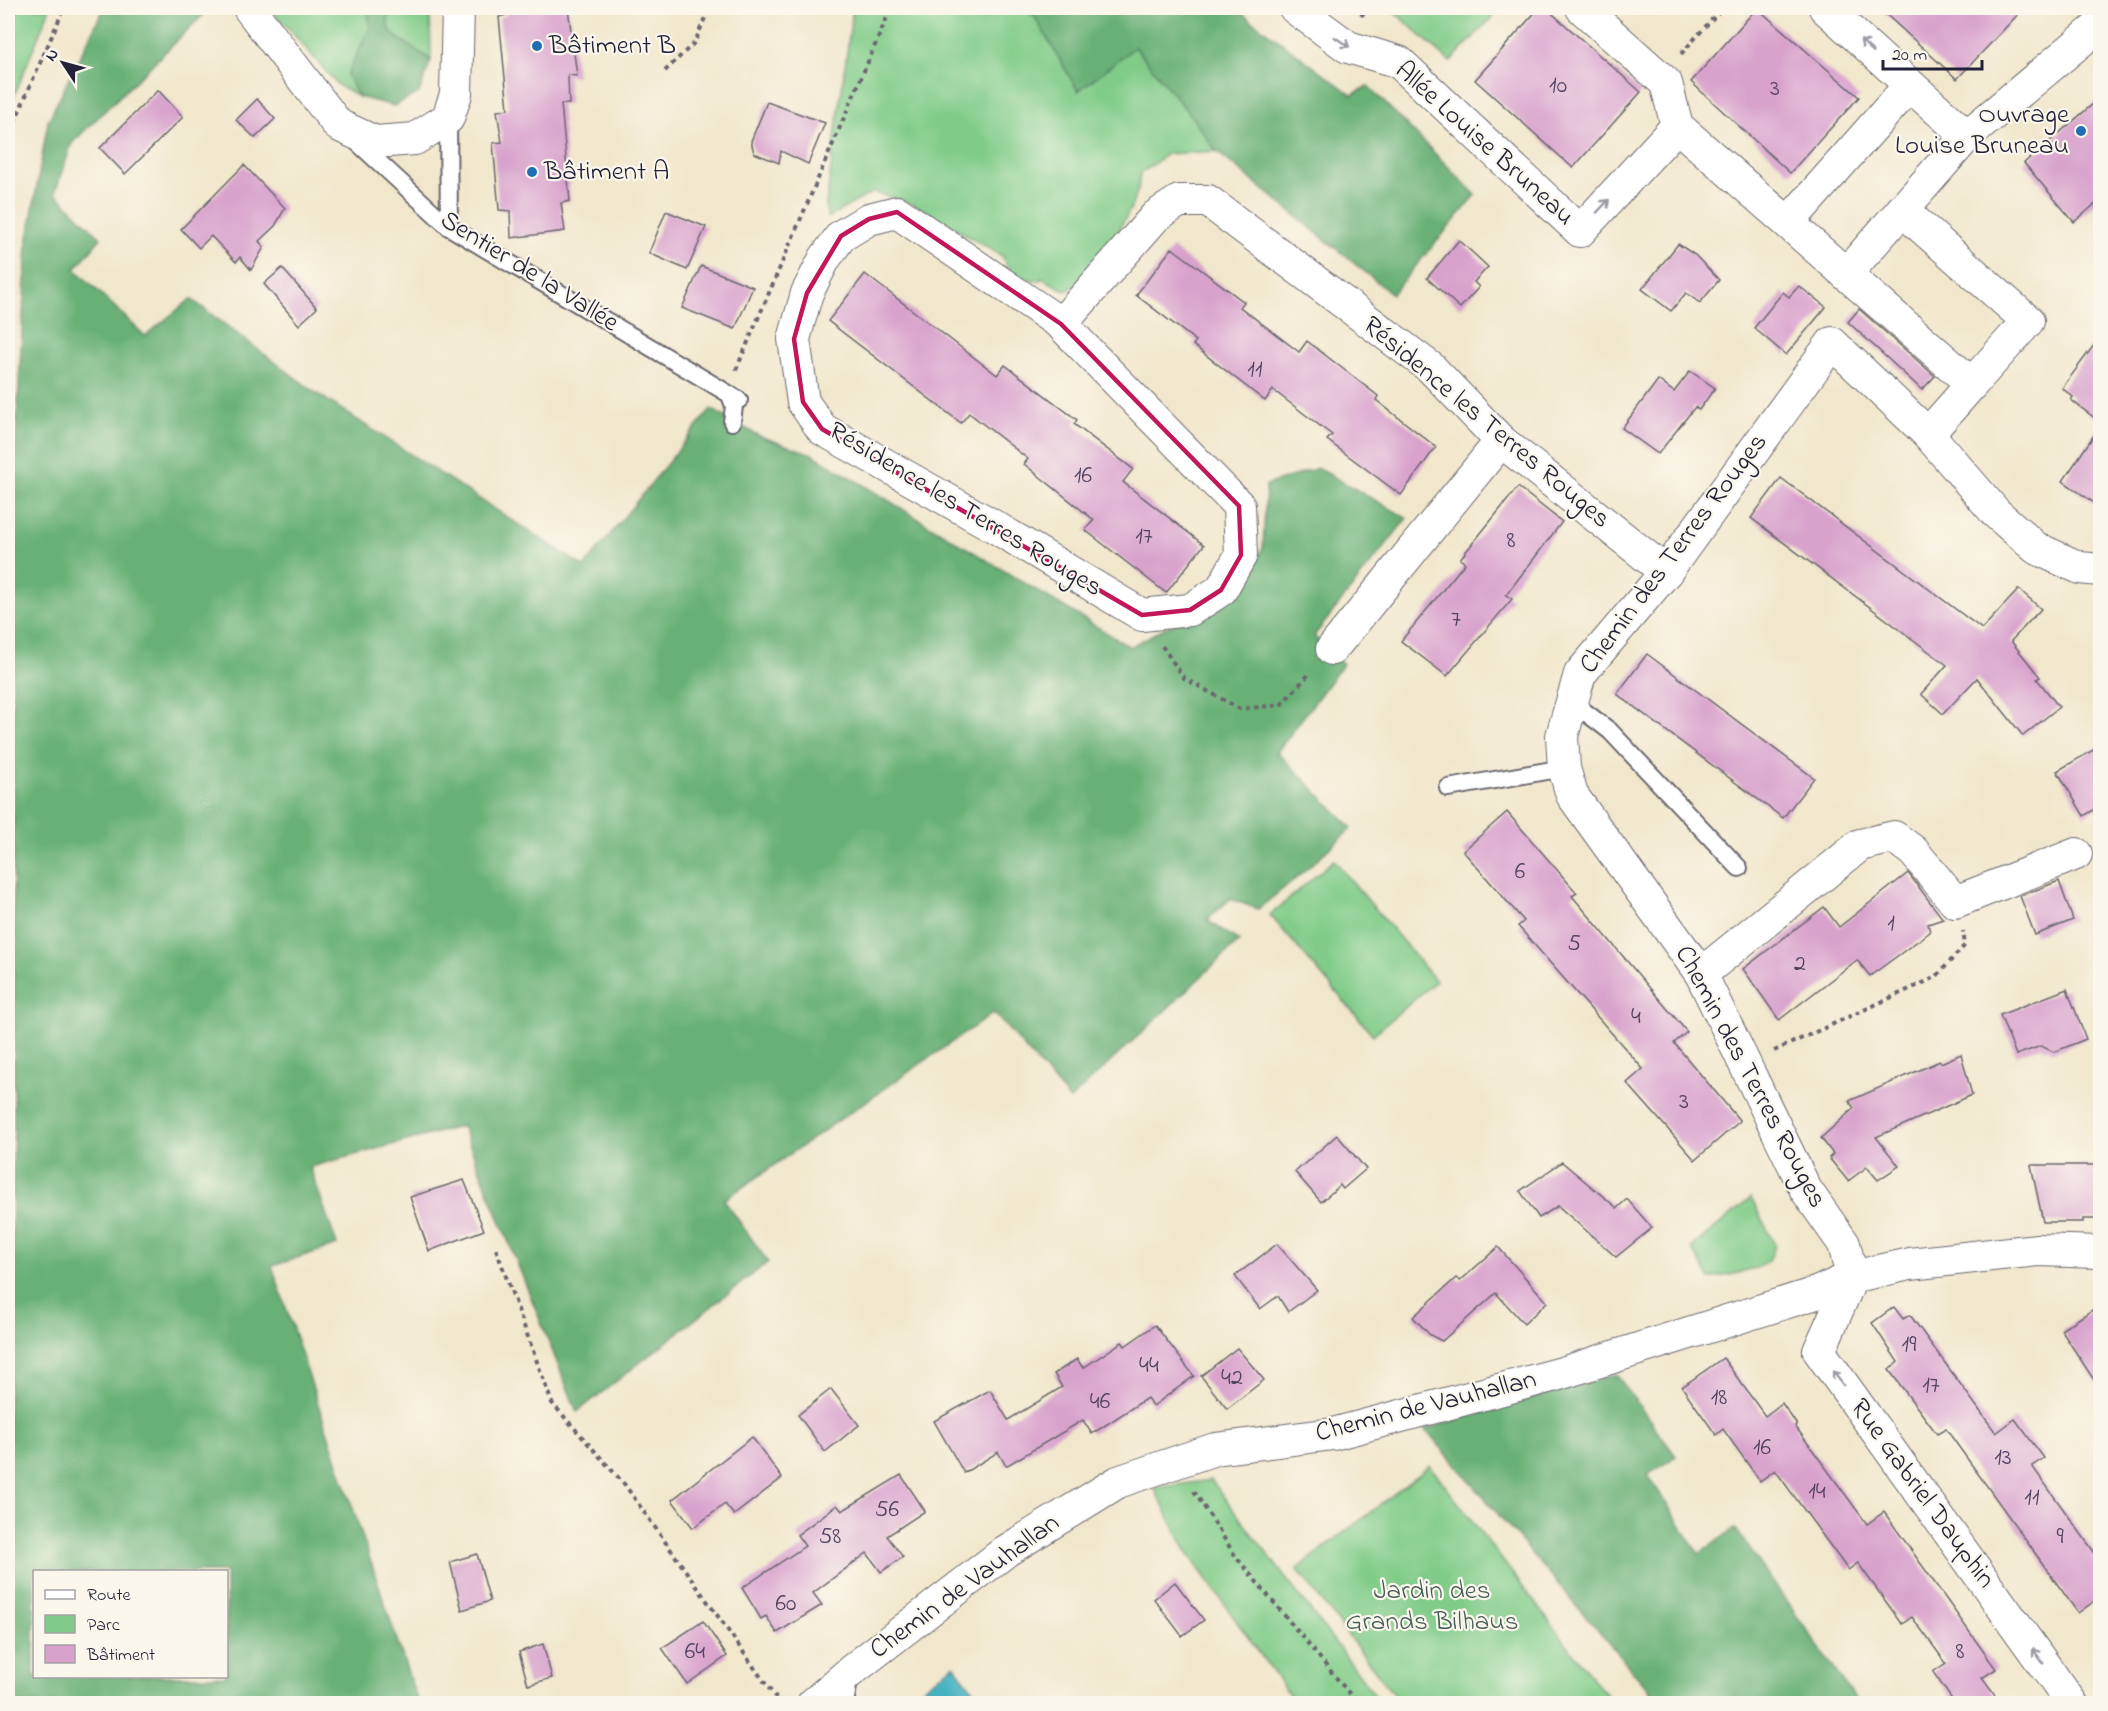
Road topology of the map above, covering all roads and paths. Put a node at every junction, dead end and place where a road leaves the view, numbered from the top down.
1 (64, 8) edge
2 (249, 8) edge
3 (458, 8) edge
4 (891, 8) edge
5 (1295, 8) edge
6 (1582, 8) edge
7 (1722, 8) edge
8 (1825, 8) edge
9 (707, 14) dead end
10 (2099, 18) edge
11 (665, 71) dead end
12 (1660, 77) junction
13 (1910, 85) junction
14 (448, 118) junction
15 (338, 125) junction
16 (1677, 126) junction
17 (1967, 136) junction
18 (8, 148) edge
19 (1902, 210) junction
20 (1788, 223) junction
21 (449, 227) junction
22 (1846, 274) junction
23 (1060, 324) junction
24 (1972, 384) junction
25 (732, 396) junction
26 (732, 422) dead end
27 (1928, 434) junction
28 (1501, 441) junction
29 (2100, 570) edge
30 (1665, 572) junction
31 (1142, 615) junction
32 (1332, 649) joint
33 (1572, 702) junction
34 (1564, 768) junction
35 (1448, 788) dead end
36 (2076, 854) dead end
37 (1739, 868) dead end
38 (1959, 900) junction
39 (1701, 974) junction
40 (1746, 1064) junction
41 (496, 1249) dead end
42 (2100, 1252) edge
43 (1852, 1277) junction
44 (1175, 1462) junction
45 (851, 1671) junction
46 (780, 1704) edge
47 (813, 1704) edge
48 (845, 1704) edge
49 (1358, 1704) edge
50 (2072, 1704) edge

1 - 18 path
2 - 15 street, Sentier de la Vallée
3 - 14 street
4 - 25 path
5 -> 16 street, Allée Louise Bruneau
6 - 12 street
7 - 12 path
13 -> 8 street
9 - 11 path
10 - 17 street
12 - 16 street
13 - 17 street
13 - 20 street
14 - 15 street
14 - 21 lane
15 - 21 lane, Sentier de la Vallée
16 - 20 street
17 - 19 street
19 - 22 street
19 - 24 street
20 - 22 street
21 - 25 lane, Sentier de la Vallée
22 - 24 street
23 - 28 street, Résidence les Terres Rouges
23 - 31 street, Résidence les Terres Rouges
23 - 31 street, Résidence les Terres Rouges
24 - 27 street
25 - 26 lane
27 - 29 street, Chemin des Terres Rouges
27 - 30 street, Chemin des Terres Rouges
28 - 30 street, Résidence les Terres Rouges
28 - 32 street
30 - 33 street, Chemin des Terres Rouges
31 - 32 path
33 - 34 street, Chemin des Terres Rouges
33 - 37 lane
34 - 35 lane
34 - 39 street, Chemin des Terres Rouges
36 - 38 street
38 - 39 street
38 - 40 path
39 - 40 street, Chemin des Terres Rouges
40 - 43 street, Chemin des Terres Rouges
41 - 46 path
42 - 43 street, Chemin de Vauhallan
43 - 44 street, Chemin de Vauhallan
50 -> 43 street, Rue Gabriel Dauphin
44 - 45 street, Chemin de Vauhallan
44 - 49 path
45 - 47 street, Chemin de Vauhallan
45 - 48 lane

